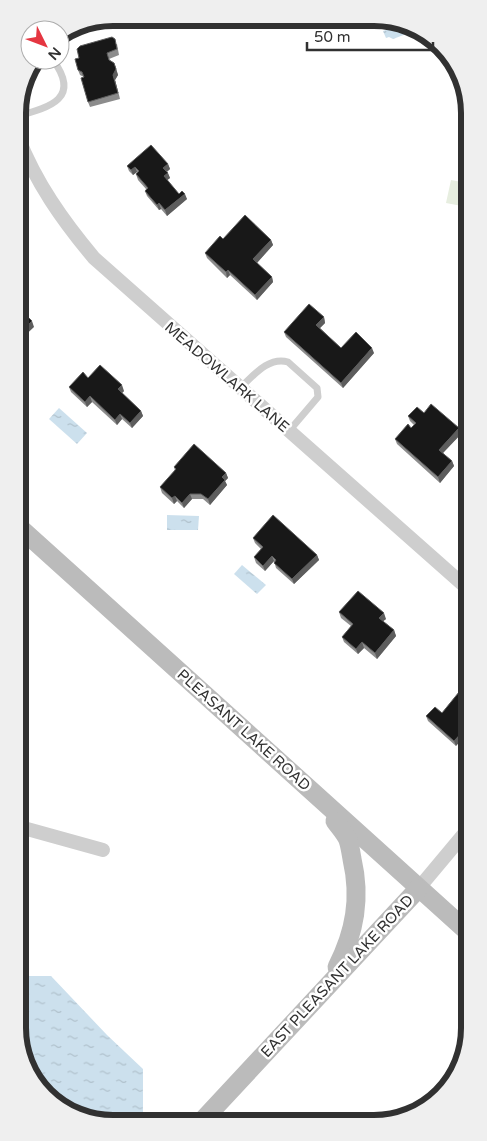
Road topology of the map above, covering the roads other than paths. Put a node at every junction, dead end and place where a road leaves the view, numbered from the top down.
1 (60, 70) edge
2 (26, 114) edge
3 (26, 154) edge
4 (240, 389) junction
5 (289, 432) junction
6 (26, 533) edge
7 (461, 583) edge
8 (321, 798) junction
9 (26, 829) edge
10 (461, 838) edge
11 (103, 850) dead end
12 (418, 889) junction
13 (461, 926) edge
14 (326, 988) junction
15 (208, 1115) edge

1 - 2 lane
3 - 4 street, MEADOWLARK LANE
4 - 5 street, MEADOWLARK LANE
4 - 5 lane
5 - 7 street, MEADOWLARK LANE
6 - 8 street, PLEASANT LAKE ROAD
8 - 12 street, PLEASANT LAKE ROAD
8 - 14 street
9 - 11 street
10 - 12 street, EAST PLEASANT LAKE ROAD
12 - 13 street, PLEASANT LAKE ROAD
12 - 14 street, EAST PLEASANT LAKE ROAD
14 - 15 street, EAST PLEASANT LAKE ROAD

